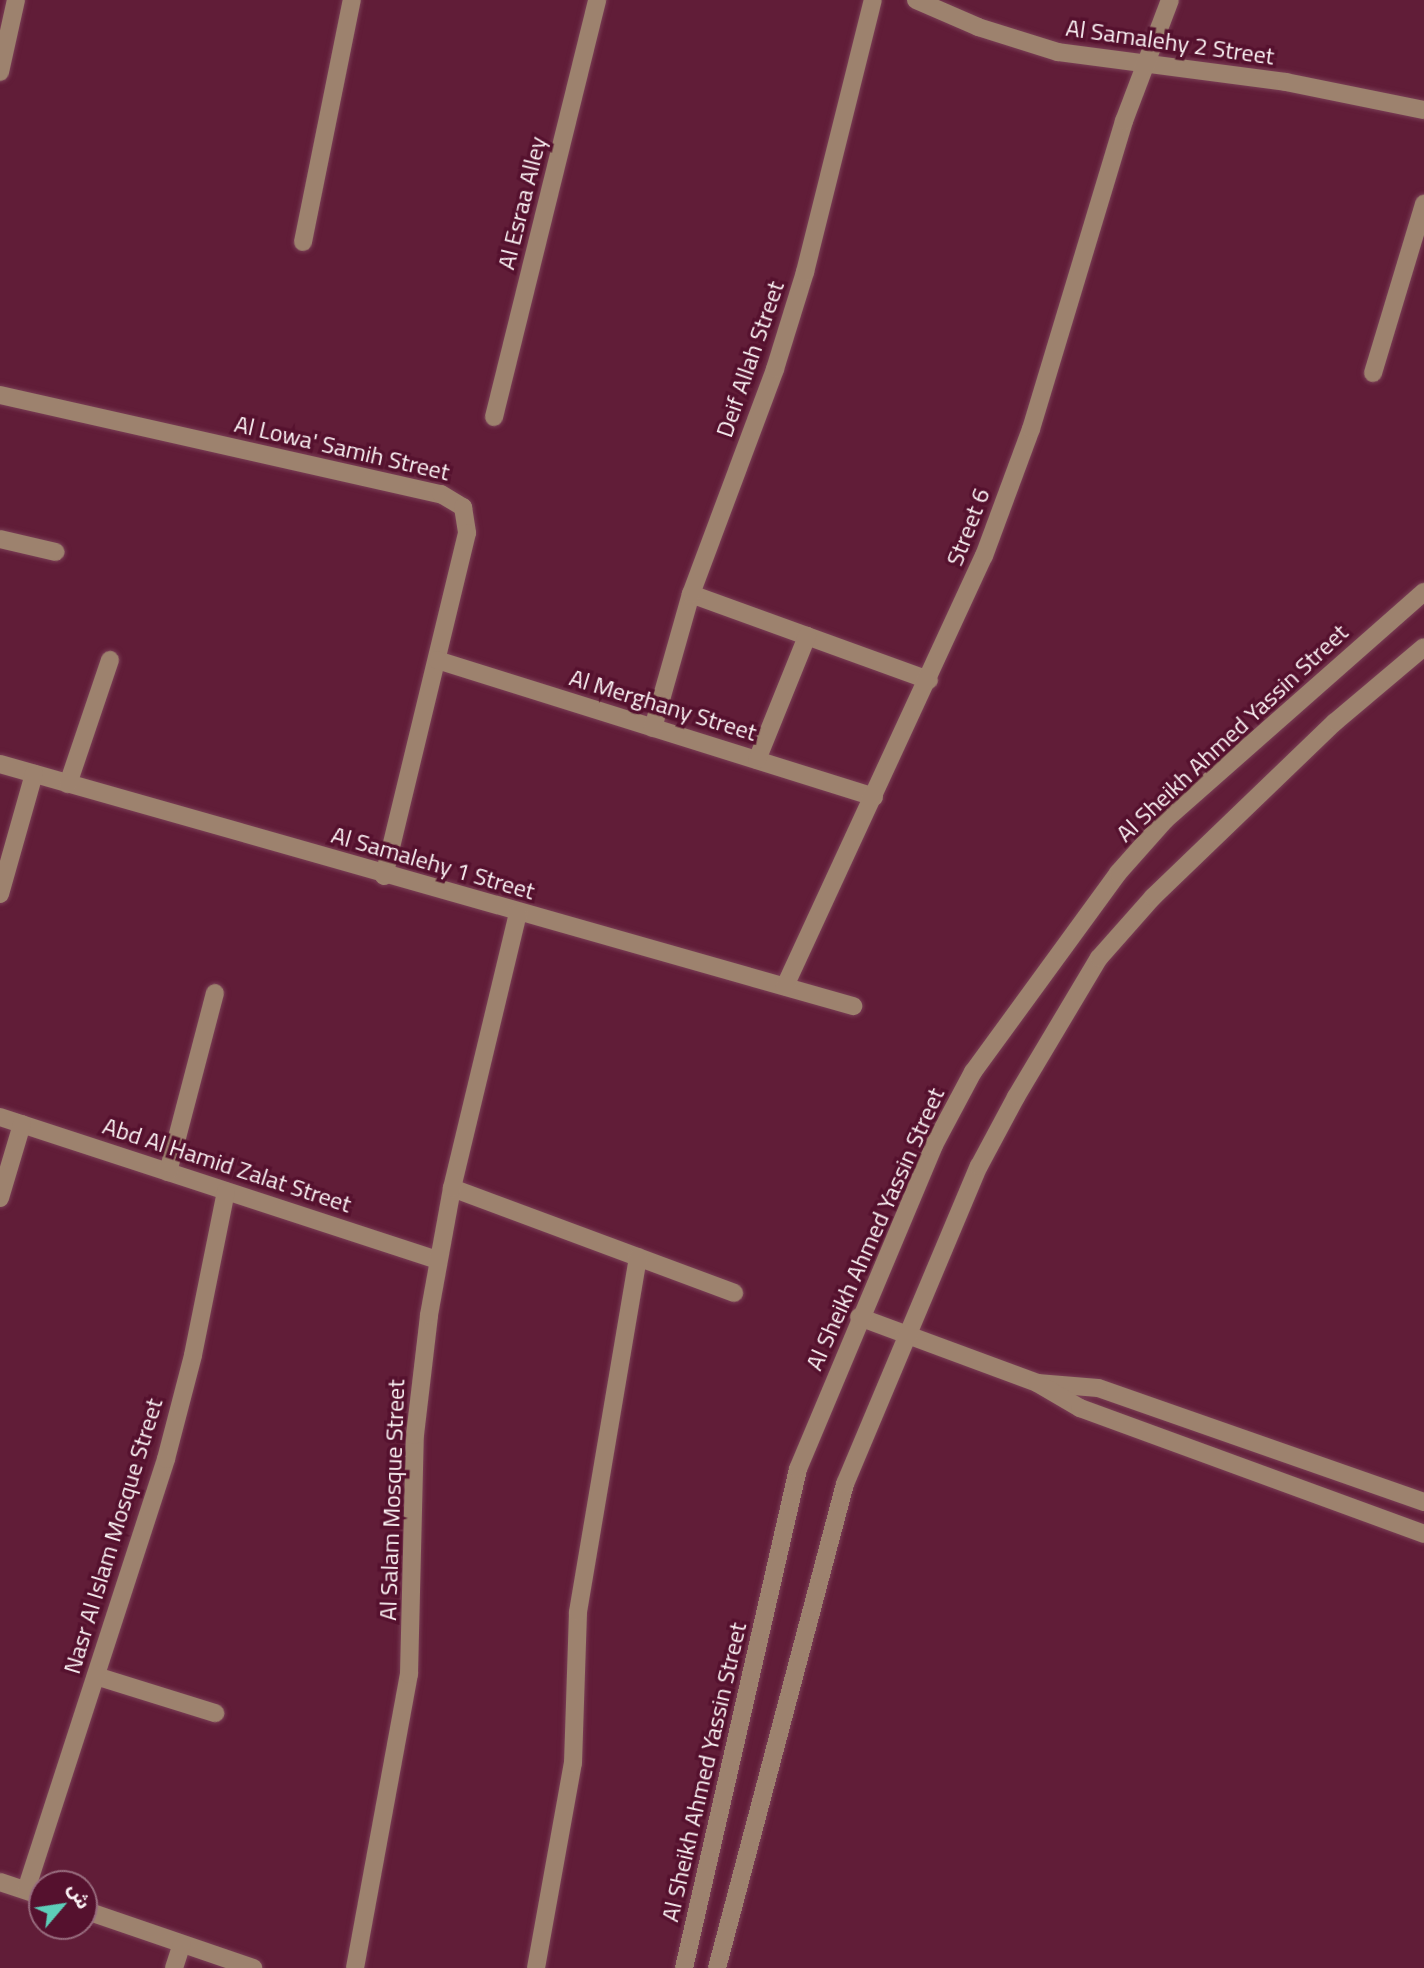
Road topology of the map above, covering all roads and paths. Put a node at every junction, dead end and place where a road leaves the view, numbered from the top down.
1 (16, 0) edge
2 (352, 0) edge
3 (597, 0) edge
4 (873, 0) edge
5 (916, 0) edge
6 (1170, 0) edge
7 (6, 20) edge
8 (1144, 65) junction
9 (0, 72) edge
10 (1424, 110) edge
11 (1424, 204) edge
12 (303, 242) dead end
13 (1373, 373) dead end
14 (0, 395) edge
15 (494, 417) dead end
16 (0, 538) edge
17 (56, 552) dead end
18 (1424, 592) edge
19 (691, 594) junction
20 (807, 636) junction
21 (1424, 648) edge
22 (110, 660) dead end
23 (436, 660) junction
24 (929, 680) junction
25 (653, 728) junction
26 (757, 760) junction
27 (0, 764) edge
28 (34, 774) junction
29 (68, 784) junction
30 (874, 797) junction
31 (384, 876) junction
32 (0, 894) edge
33 (518, 912) junction
34 (785, 986) junction
35 (215, 993) dead end
36 (853, 1006) dead end
37 (0, 1117) edge
38 (22, 1124) junction
39 (167, 1172) junction
40 (452, 1188) junction
41 (226, 1191) junction
42 (0, 1198) edge
43 (638, 1257) junction
44 (438, 1260) junction
45 (734, 1293) dead end
46 (859, 1317) junction
47 (906, 1335) junction
48 (1037, 1383) junction
49 (1424, 1502) edge
50 (1424, 1534) edge
51 (96, 1676) junction
52 (215, 1713) dead end
53 (41, 1870) edge
54 (0, 1882) edge
55 (28, 1891) edge
56 (98, 1915) edge
57 (181, 1944) junction
58 (174, 1968) edge
59 (253, 1968) edge
60 (355, 1968) edge
61 (536, 1968) edge
62 (684, 1968) edge
63 (717, 1968) edge

1 - 7 street
2 - 12 street
3 - 15 street, Al Esraa Alley
4 - 19 street, Deif Allah Street
5 - 8 street, Al Samalehy 2 Street
6 - 8 street, Street 6
7 - 9 street
8 - 10 street, Al Samalehy 2 Street
8 - 24 street, Street 6
11 - 13 street
14 - 23 street, Al Lowa' Samih Street
16 - 17 street
18 - 46 street, Al Sheikh Ahmed Yassin Street
19 - 20 street
19 - 25 street, Deif Allah Street
20 - 24 street
20 - 26 street
21 - 47 street
22 - 29 street
23 - 25 street, Al Merghany Street
23 - 31 street, Al Lowa' Samih Street
24 - 30 street, Street 6
25 - 26 street, Al Merghany Street
26 - 30 street, Al Merghany Street
27 - 28 street, Al Samalehy 1 Street
28 - 29 street, Al Samalehy 1 Street
28 - 32 street
29 - 31 street, Al Samalehy 1 Street
30 - 34 street, Street 6
31 - 33 street, Al Samalehy 1 Street
33 - 34 street, Al Samalehy 1 Street
33 - 40 street, Al Salam Mosque Street
34 - 36 street, Al Samalehy 1 Street
35 - 39 street
37 - 38 street, Abd Al Hamid Zalat Street
38 - 39 street, Abd Al Hamid Zalat Street
38 - 42 street
39 - 41 street, Abd Al Hamid Zalat Street
40 - 43 street
40 - 44 street, Al Salam Mosque Street
41 - 44 street, Abd Al Hamid Zalat Street
41 - 51 street, Nasr Al Islam Mosque Street
43 - 45 street
43 - 61 street
44 - 60 street, Al Salam Mosque Street
46 - 47 street
46 - 62 street, Al Sheikh Ahmed Yassin Street
47 - 48 street
47 - 63 street
48 - 49 street
48 - 50 street
51 - 52 street
51 - 53 street, Nasr Al Islam Mosque Street
54 - 55 street
56 - 57 street
57 - 58 street
57 - 59 street

